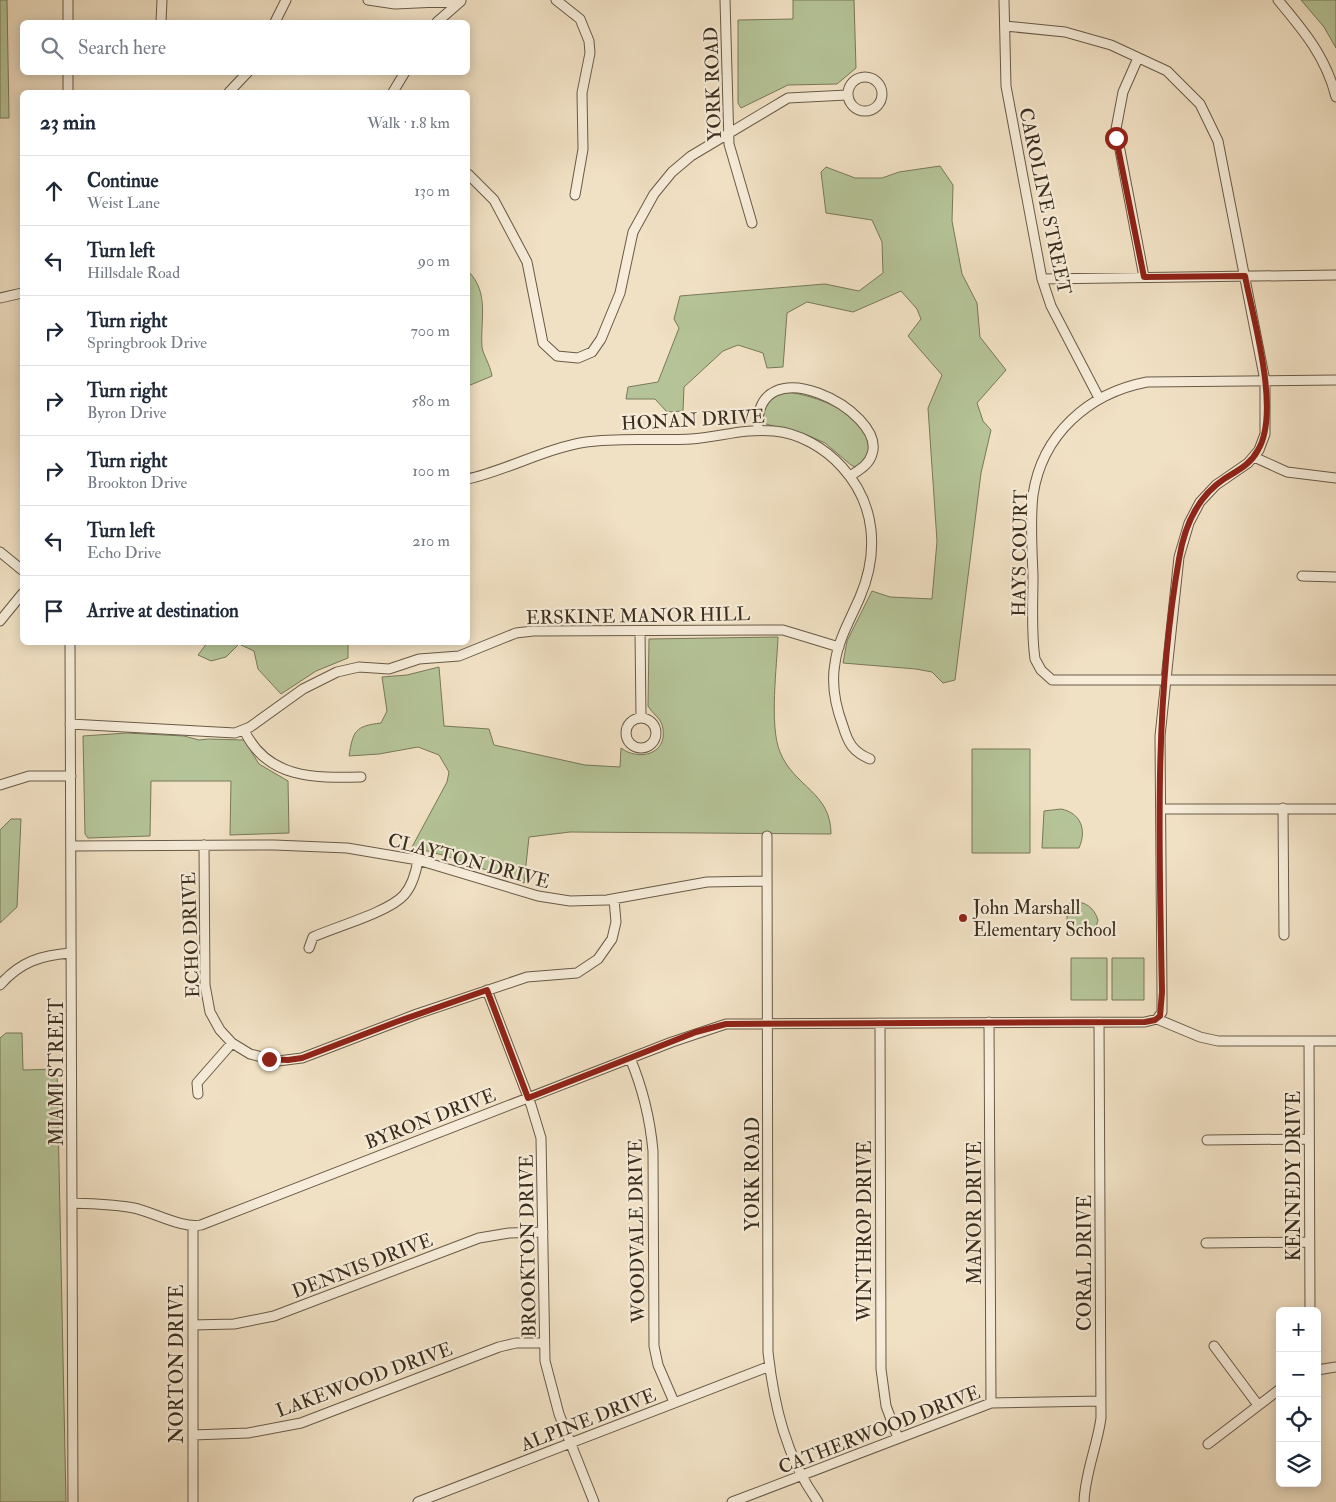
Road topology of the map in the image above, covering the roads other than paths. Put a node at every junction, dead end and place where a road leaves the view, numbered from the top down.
1 (68, 0) edge
2 (162, 0) edge
3 (286, 0) edge
4 (368, 0) edge
5 (556, 0) edge
6 (725, 0) edge
7 (1004, 0) edge
8 (1278, 0) edge
9 (462, 1) edge
10 (68, 20) edge
11 (161, 20) edge
12 (276, 20) edge
13 (439, 20) edge
14 (1004, 26) junction
15 (1138, 58) junction
16 (68, 75) edge
17 (245, 75) edge
18 (403, 75) edge
19 (68, 90) edge
20 (231, 90) edge
21 (394, 90) edge
22 (847, 95) dead end
23 (1336, 97) edge
24 (728, 133) junction
25 (470, 176) edge
26 (576, 195) dead end
27 (752, 223) dead end
28 (1336, 275) edge
29 (1245, 276) junction
30 (1144, 277) junction
31 (1042, 279) junction
32 (20, 293) edge
33 (0, 298) edge
34 (1336, 380) edge
35 (1265, 381) junction
36 (1099, 398) junction
37 (758, 430) junction
38 (1254, 457) junction
39 (850, 476) junction
40 (1336, 478) edge
41 (470, 479) edge
42 (0, 552) edge
43 (20, 568) edge
44 (1302, 576) dead end
45 (1336, 577) edge
46 (20, 596) edge
47 (0, 621) edge
48 (640, 631) junction
49 (70, 645) edge
50 (838, 647) junction
51 (1166, 680) junction
52 (1336, 680) edge
53 (641, 717) dead end
54 (70, 724) junction
55 (244, 730) junction
56 (870, 759) dead end
57 (70, 776) junction
58 (361, 777) dead end
59 (0, 785) edge
60 (1283, 808) junction
61 (1161, 809) junction
62 (1336, 809) edge
63 (767, 836) dead end
64 (204, 845) junction
65 (71, 846) junction
66 (418, 860) junction
67 (767, 880) junction
68 (614, 899) junction
69 (1284, 935) dead end
70 (309, 948) dead end
71 (71, 953) junction
72 (0, 985) edge
73 (487, 990) junction
74 (1157, 1019) junction
75 (768, 1022) junction
76 (990, 1022) junction
77 (1099, 1022) junction
78 (880, 1023) junction
79 (1308, 1041) junction
80 (1336, 1041) edge
81 (232, 1043) junction
82 (630, 1058) junction
83 (198, 1094) dead end
84 (528, 1098) junction
85 (1309, 1139) junction
86 (1208, 1140) dead end
87 (72, 1203) junction
88 (194, 1226) junction
89 (543, 1232) junction
90 (1309, 1242) junction
91 (1206, 1243) dead end
92 (1310, 1307) edge
93 (192, 1324) junction
94 (544, 1342) junction
95 (1214, 1346) dead end
96 (770, 1366) junction
97 (1336, 1367) edge
98 (1321, 1369) edge
99 (1276, 1392) edge
100 (1101, 1401) junction
101 (674, 1402) junction
102 (991, 1403) junction
103 (1258, 1405) junction
104 (192, 1435) junction
105 (898, 1438) junction
106 (571, 1442) junction
107 (1208, 1444) dead end
108 (802, 1475) junction
109 (73, 1502) edge
110 (193, 1502) edge
111 (418, 1502) edge
112 (594, 1502) edge
113 (732, 1502) edge
114 (818, 1502) edge
115 (1084, 1502) edge

1 - 10 street
2 - 11 street
3 - 12 street
4 - 9 street
5 - 26 street
6 - 24 street, YORK ROAD
7 - 14 street, CAROLINE STREET
8 - 23 street
9 - 13 street
14 - 15 street
14 - 31 street, CAROLINE STREET
15 - 29 street
15 - 30 street
16 - 19 street
17 - 20 street
18 - 21 street
22 - 24 street
24 - 25 street
24 - 27 street, YORK ROAD
28 - 29 street
29 - 30 street
29 - 35 street
30 - 31 street
31 - 36 street, CAROLINE STREET
32 - 33 street
34 - 35 street, HAYS COURT
35 - 36 street, HAYS COURT
35 - 38 street
36 - 51 street, HAYS COURT
37 - 39 street, HONAN DRIVE
37 - 39 street
37 - 41 street, HONAN DRIVE
38 - 40 street
38 - 51 street
39 - 50 street, HONAN DRIVE
42 - 43 street
44 - 45 street
46 - 47 street
48 - 50 street, ERSKINE MANOR HILL
48 - 53 street
48 - 55 street, ERSKINE MANOR HILL
49 - 54 street, MIAMI STREET
50 - 56 street, HONAN DRIVE
51 - 52 street
51 - 61 street
54 - 55 street, ERSKINE MANOR HILL
54 - 57 street, MIAMI STREET
55 - 58 street
57 - 59 street
57 - 65 street, MIAMI STREET
60 - 61 street
60 - 62 street
60 - 69 street
61 - 74 street
63 - 67 street, YORK ROAD
64 - 65 street, CLAYTON DRIVE
64 - 66 street, CLAYTON DRIVE
64 - 81 street, ECHO DRIVE
65 - 71 street, MIAMI STREET
66 - 68 street, CLAYTON DRIVE
66 - 70 street
67 - 68 street, CLAYTON DRIVE
67 - 75 street, YORK ROAD
68 - 73 street, ECHO DRIVE
71 - 72 street
71 - 87 street, MIAMI STREET
73 - 81 street, ECHO DRIVE
73 - 84 street, BROOKTON DRIVE
74 - 77 street, BYRON DRIVE
74 - 79 street, BYRON DRIVE
75 - 78 street, BYRON DRIVE
75 - 82 street, BYRON DRIVE
75 - 96 street, YORK ROAD
76 - 77 street, BYRON DRIVE
76 - 78 street, BYRON DRIVE
76 - 102 street, MANOR DRIVE
77 - 100 street, CORAL DRIVE
78 - 105 street, WINTHROP DRIVE
79 - 80 street, BYRON DRIVE
79 - 85 street, KENNEDY DRIVE
81 - 83 street
82 - 84 street, BYRON DRIVE
82 - 101 street, WOODVALE DRIVE
84 - 88 street, BYRON DRIVE
84 - 89 street, BROOKTON DRIVE
85 - 86 street
85 - 90 street, KENNEDY DRIVE
87 - 88 street
87 - 109 street, MIAMI STREET
88 - 93 street, NORTON DRIVE
89 - 93 street, DENNIS DRIVE
89 - 94 street, BROOKTON DRIVE
90 - 91 street
90 - 92 street, KENNEDY DRIVE
93 - 104 street, NORTON DRIVE
94 - 104 street, LAKEWOOD DRIVE
94 - 106 street, BROOKTON DRIVE
95 - 103 street
96 - 101 street, ALPINE DRIVE
96 - 108 street, YORK ROAD
97 - 98 street
99 - 103 street
100 - 102 street, CATHERWOOD DRIVE
100 - 115 street, CORAL DRIVE
101 - 106 street, ALPINE DRIVE
102 - 105 street, CATHERWOOD DRIVE
103 - 107 street
104 - 110 street, NORTON DRIVE
105 - 108 street, CATHERWOOD DRIVE
106 - 111 street, ALPINE DRIVE
106 - 112 street, BROOKTON DRIVE
108 - 113 street, CATHERWOOD DRIVE
108 - 114 street, YORK ROAD

